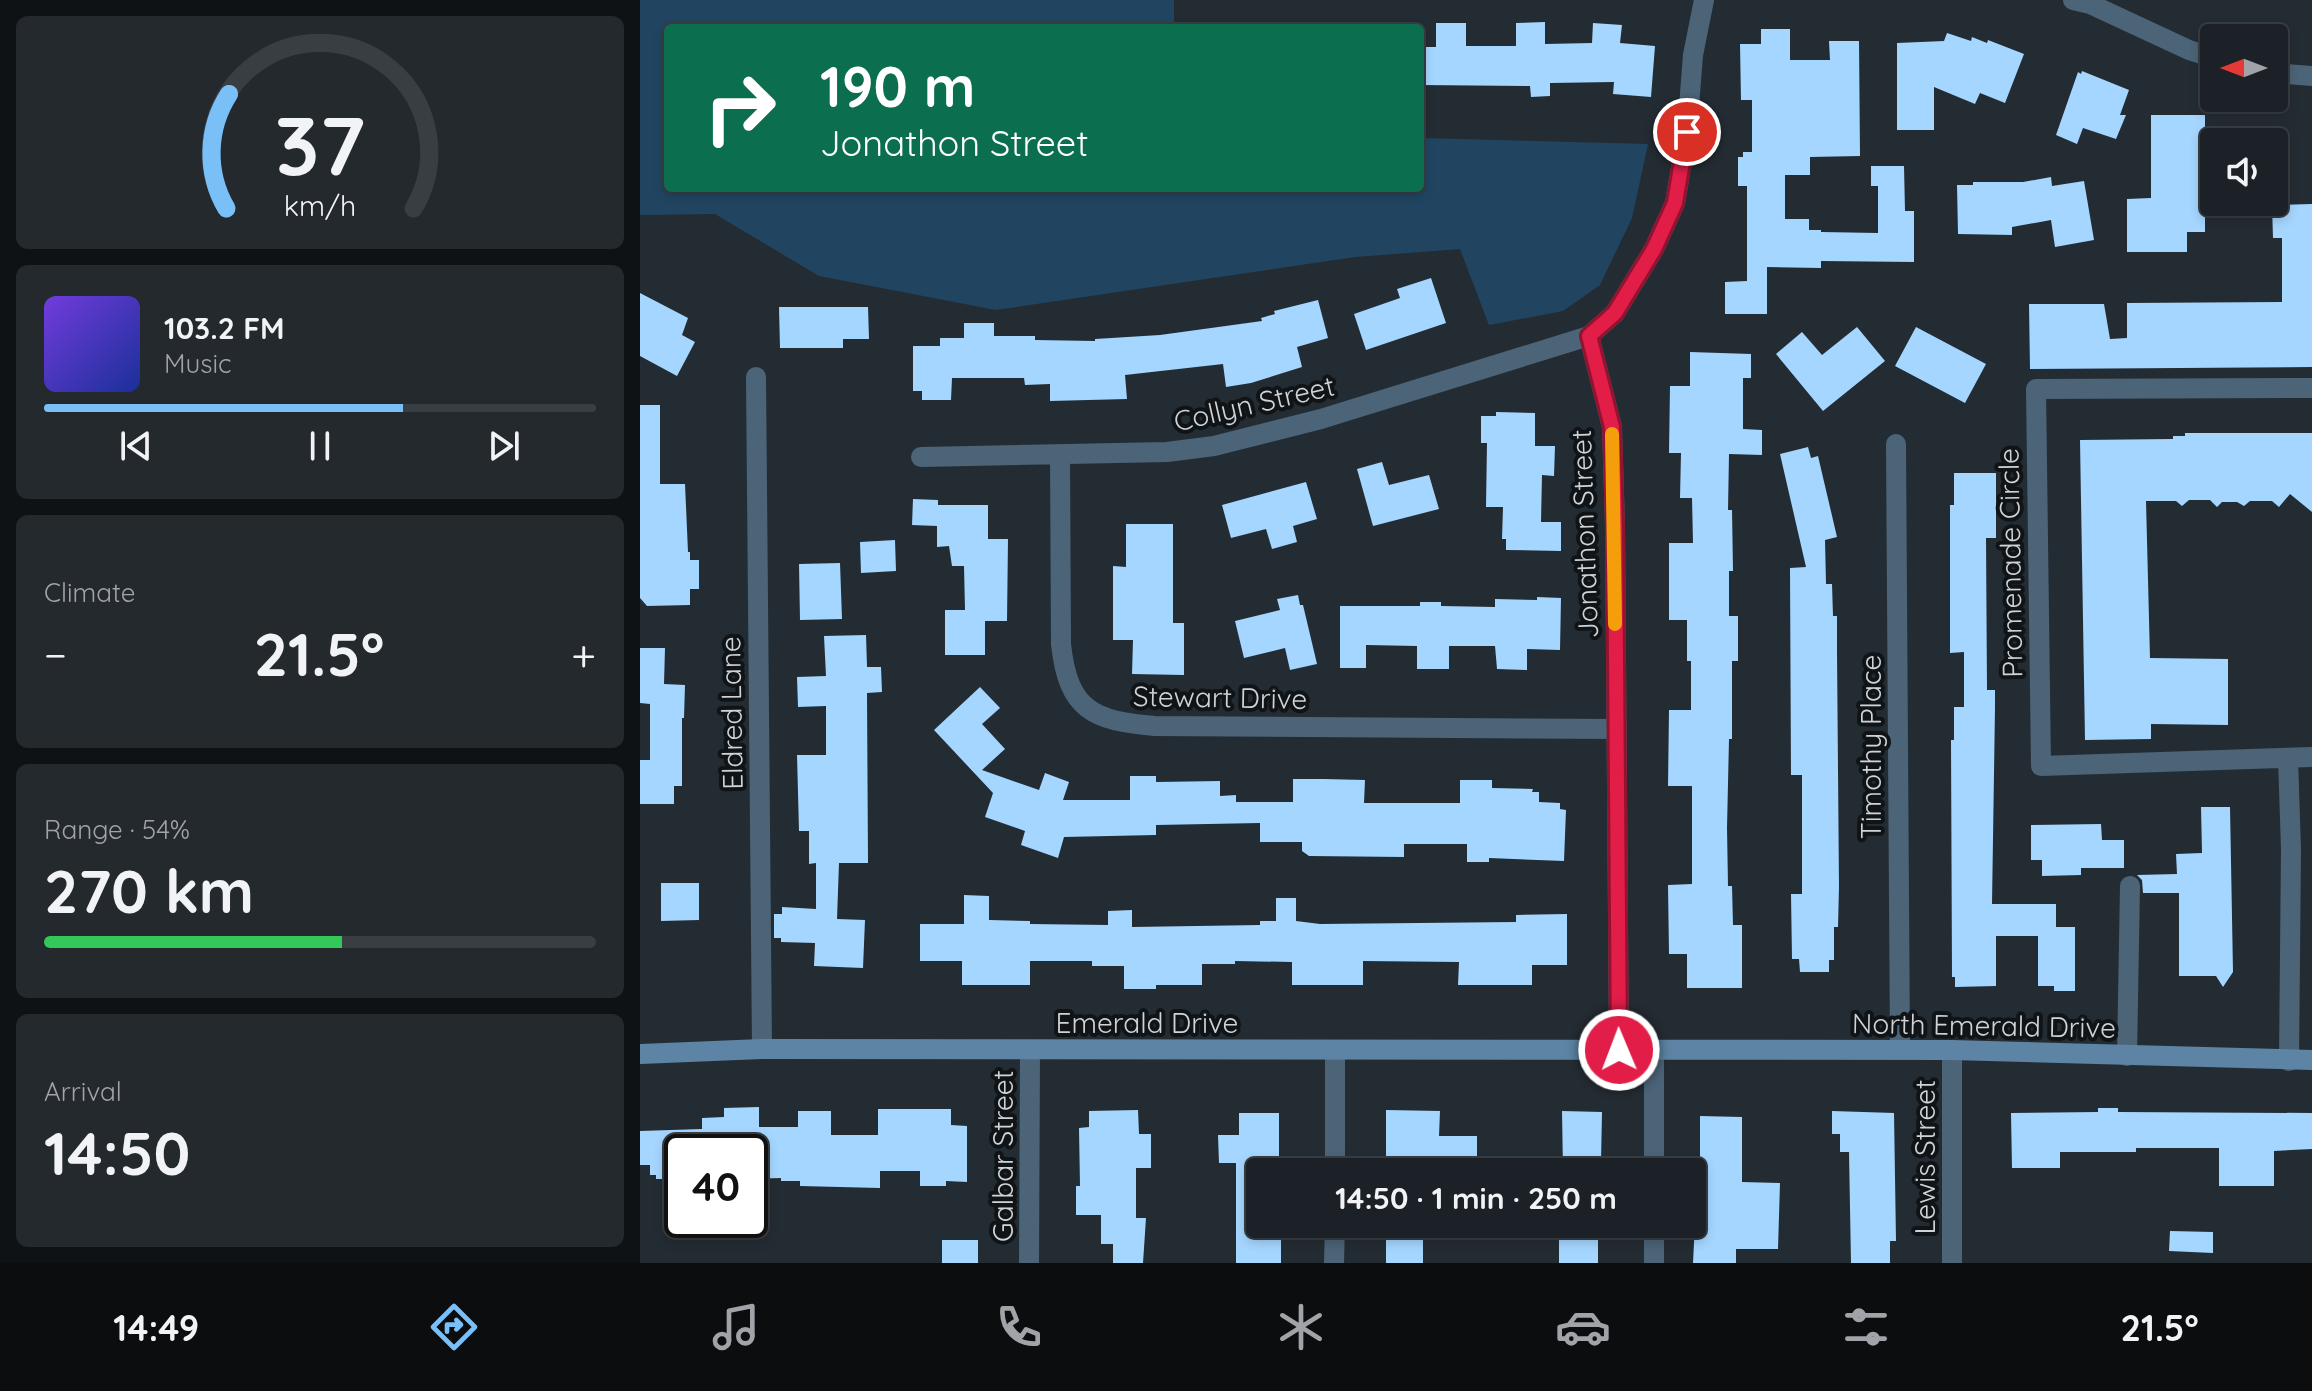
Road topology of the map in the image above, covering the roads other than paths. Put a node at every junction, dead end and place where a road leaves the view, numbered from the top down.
1 (1704, 0) edge
2 (2084, 1) edge
3 (2200, 54) edge
4 (2288, 74) edge
5 (2312, 76) edge
6 (1589, 336) junction
7 (756, 377) dead end
8 (2312, 388) edge
9 (1896, 444) dead end
10 (1060, 456) junction
11 (921, 457) dead end
12 (1616, 729) junction
13 (2312, 757) edge
14 (2288, 758) junction
15 (2130, 886) dead end
16 (762, 1049) junction
17 (1030, 1050) junction
18 (1335, 1050) junction
19 (1619, 1050) junction
20 (1654, 1050) junction
21 (1900, 1050) junction
22 (1952, 1050) junction
23 (640, 1054) edge
24 (2127, 1056) junction
25 (2312, 1060) edge
26 (2289, 1061) junction
27 (1335, 1158) edge
28 (1654, 1158) edge
29 (1335, 1238) edge
30 (1654, 1238) edge
31 (1029, 1263) edge
32 (1334, 1263) edge
33 (1654, 1263) edge
34 (1952, 1263) edge

1 - 6 street
2 - 3 street
4 - 5 street
6 - 10 street, Collyn Street
6 - 12 street, Jonathon Street
7 - 16 street, Eldred Lane
8 - 14 street, Promenade Circle
9 - 21 street, Timothy Place
10 - 11 street, Collyn Street
10 - 12 street, Stewart Drive
12 - 19 street, Jonathon Street
13 - 14 street, Promenade Circle
14 - 26 street
15 - 24 street
16 - 17 main road, Emerald Drive
16 - 23 main road, Emerald Drive
17 - 18 main road, Emerald Drive
17 - 31 street, Galbar Street
18 - 19 main road, Emerald Drive
18 - 27 street
19 - 20 main road, Emerald Drive
20 - 21 main road, North Emerald Drive
20 - 28 street
21 - 22 main road, North Emerald Drive
22 - 24 main road, North Emerald Drive
22 - 34 street, Lewis Street
24 - 26 main road, North Emerald Drive
25 - 26 main road, North Emerald Drive
29 - 32 street
30 - 33 street

